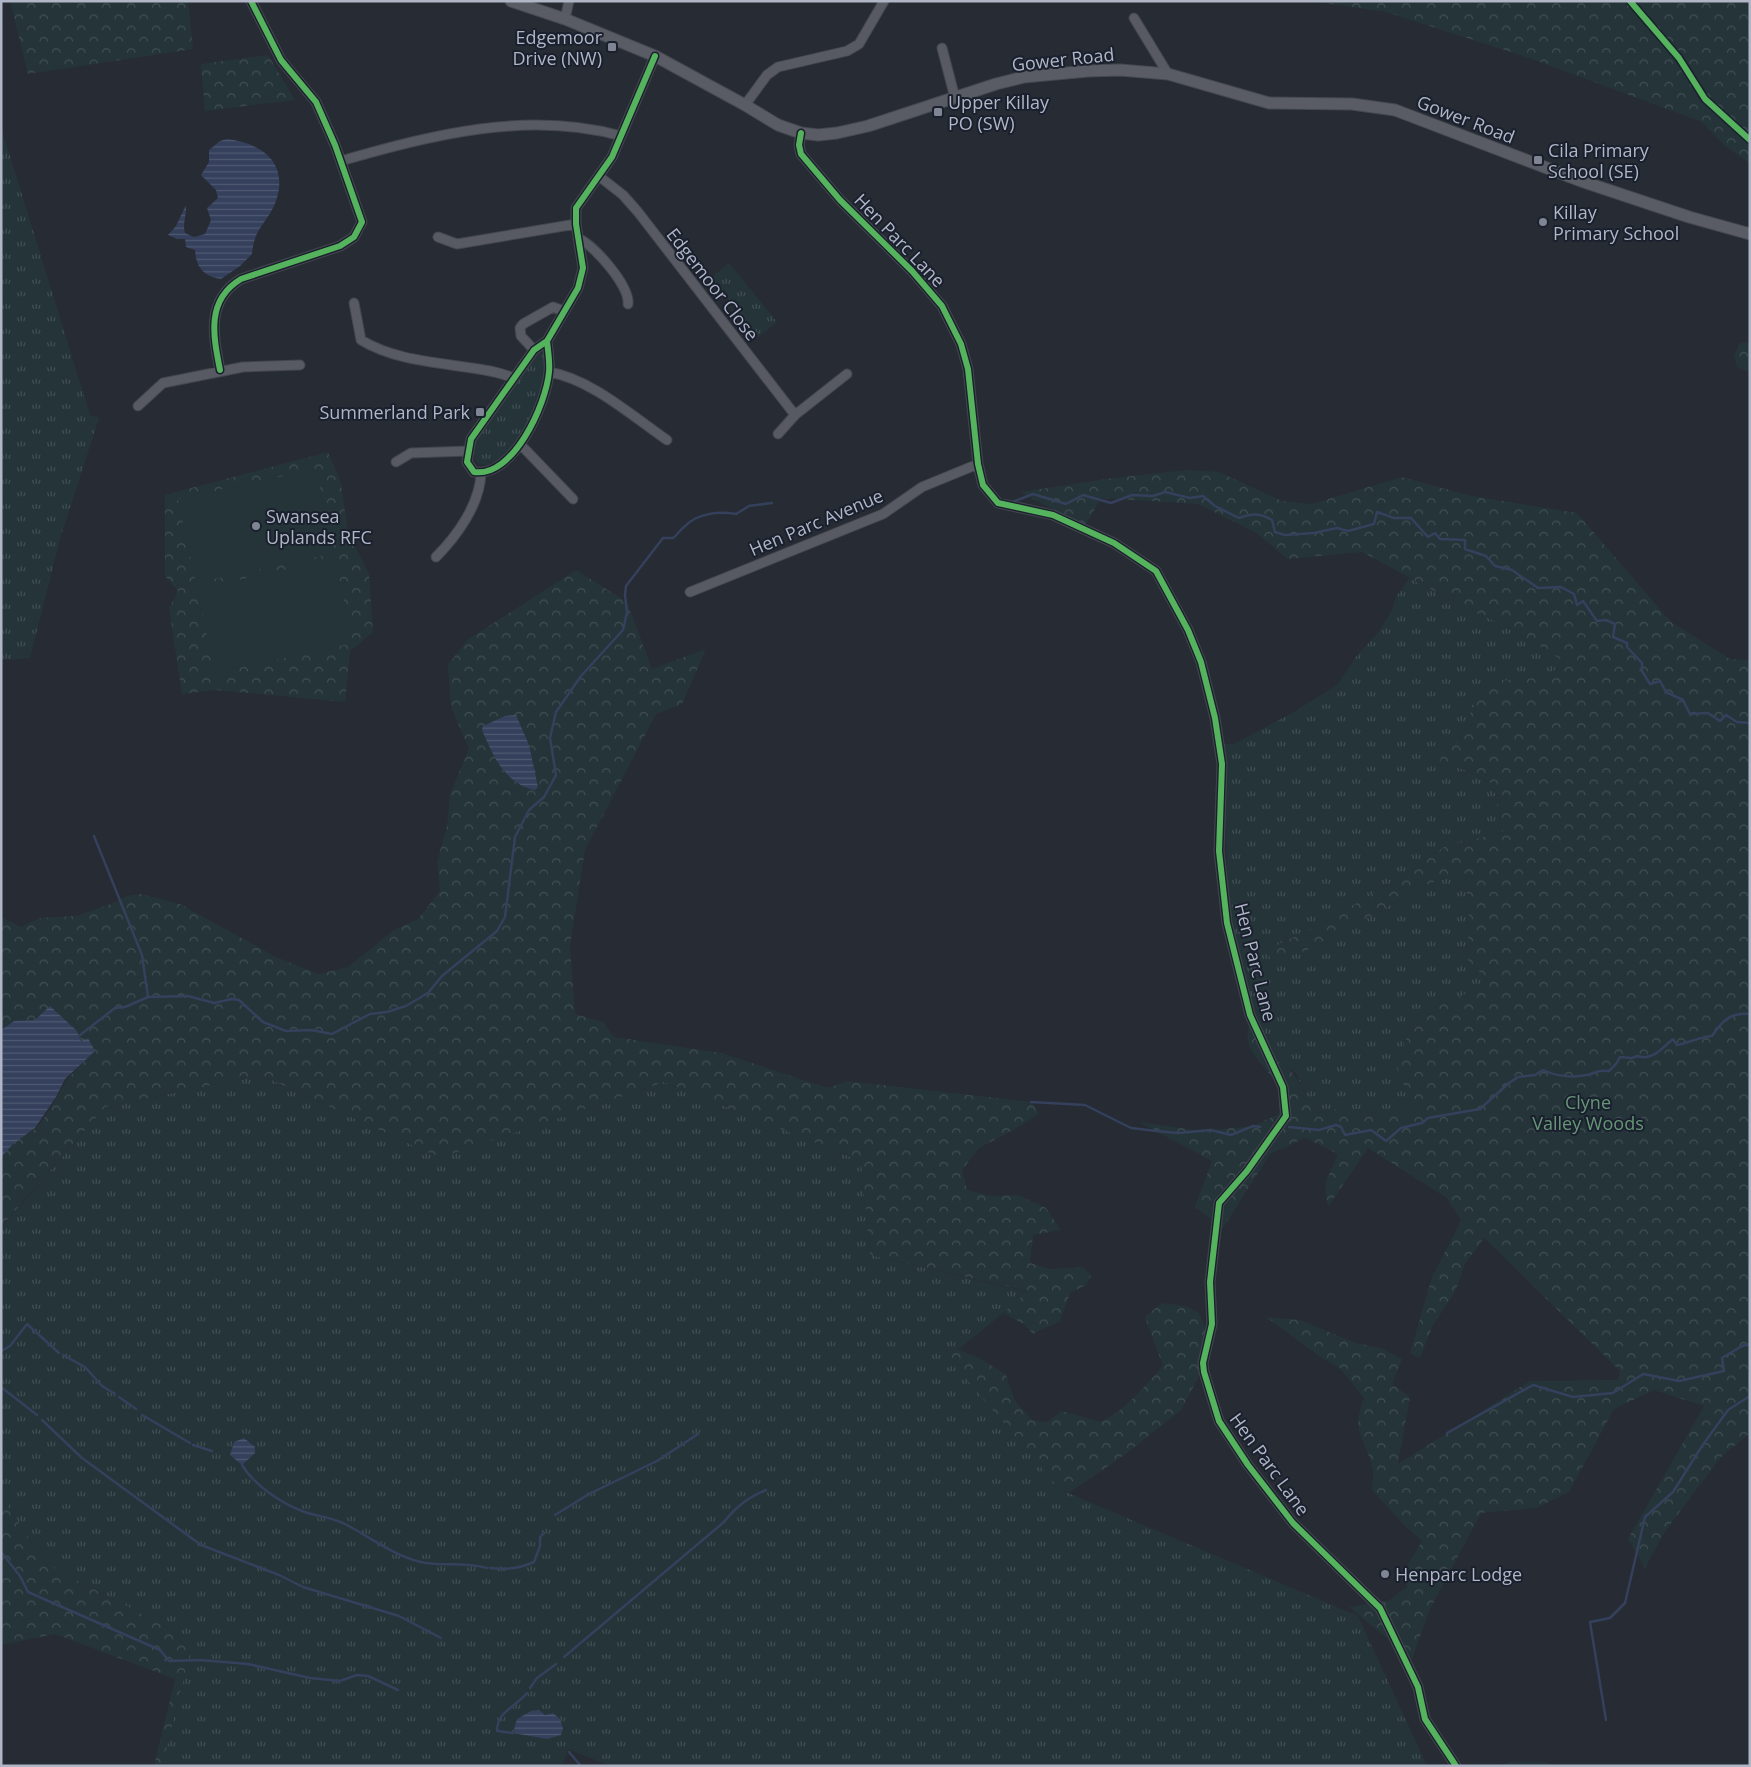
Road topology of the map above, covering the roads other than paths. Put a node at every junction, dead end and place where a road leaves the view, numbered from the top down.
1 (252, 1) edge
2 (511, 1) edge
3 (569, 1) edge
4 (884, 1) edge
5 (1134, 18) dead end
6 (565, 19) junction
7 (942, 48) dead end
8 (655, 56) junction
9 (1168, 74) junction
10 (955, 98) junction
11 (745, 105) junction
12 (801, 133) junction
13 (621, 136) junction
14 (341, 161) junction
15 (600, 177) junction
16 (576, 224) junction
17 (1750, 234) edge
18 (438, 237) dead end
19 (578, 238) junction
20 (354, 303) dead end
21 (628, 304) dead end
22 (564, 311) junction
23 (547, 341) junction
24 (534, 350) junction
25 (300, 365) dead end
26 (220, 370) junction
27 (549, 372) junction
28 (847, 374) dead end
29 (513, 378) junction
30 (138, 406) dead end
31 (795, 416) junction
32 (778, 434) dead end
33 (667, 440) dead end
34 (520, 444) junction
35 (468, 450) junction
36 (396, 462) dead end
37 (978, 464) junction
38 (481, 473) junction
39 (574, 498) dead end
40 (436, 557) dead end
41 (690, 592) dead end
42 (1456, 1766) edge

1 - 14 street
2 - 6 main road, Gower Road
3 - 6 street
4 - 11 street
5 - 9 street
6 - 8 main road, Gower Road
7 - 10 street
8 - 11 main road, Gower Road
8 - 13 street
9 - 10 main road, Gower Road
9 - 17 main road, Gower Road
10 - 12 main road, Gower Road
11 - 12 main road, Gower Road
12 - 37 street, Hen Parc Lane
13 - 14 street
13 - 15 street
14 - 26 street
15 - 16 street
15 - 31 street, Edgemoor Close
16 - 18 street
16 - 19 street
19 - 21 street
19 - 22 street
20 - 29 street
22 - 23 street
22 - 24 street
23 - 24 street
23 - 27 street
24 - 29 street
25 - 26 street
26 - 30 street
27 - 33 street
27 - 34 street
28 - 31 street
29 - 35 street
31 - 32 street
34 - 38 street
34 - 39 street
35 - 36 street
35 - 38 street
37 - 41 street, Hen Parc Avenue
37 - 42 street, Hen Parc Lane
38 - 40 street

